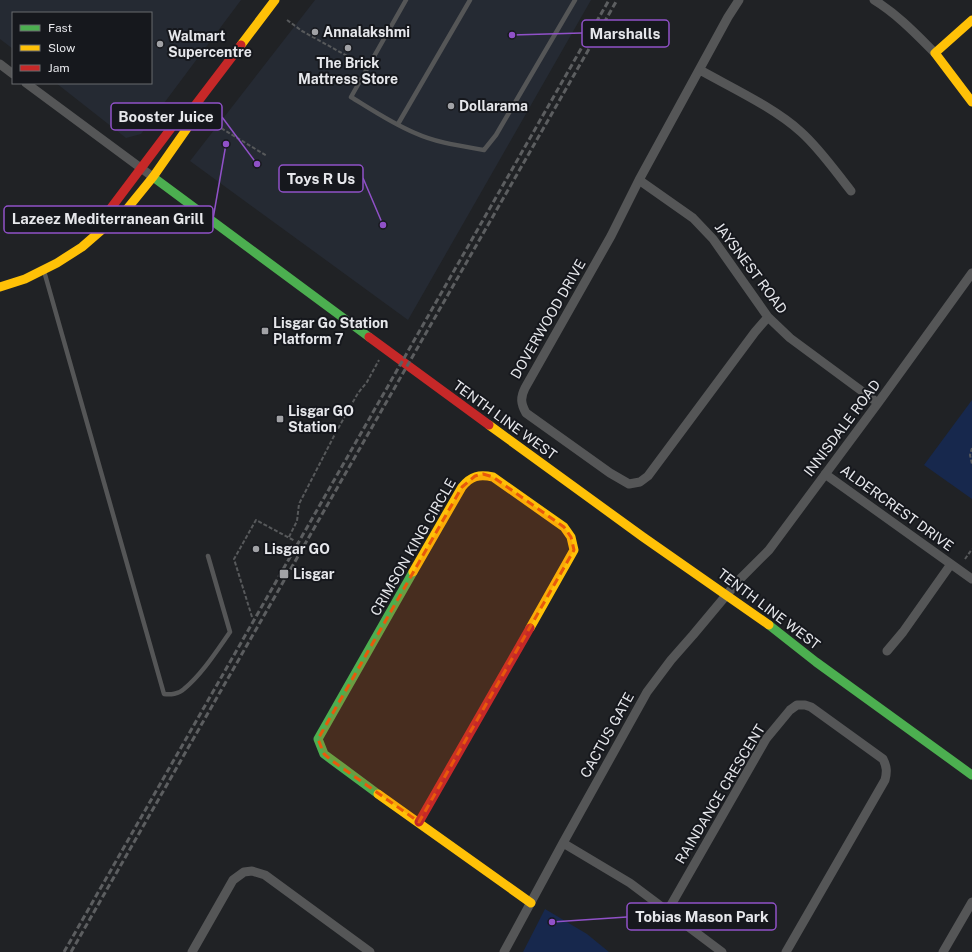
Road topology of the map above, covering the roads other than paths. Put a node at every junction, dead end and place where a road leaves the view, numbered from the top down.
1 (275, 0) edge
2 (406, 0) edge
3 (470, 0) edge
4 (575, 0) edge
5 (739, 0) edge
6 (874, 0) edge
7 (972, 20) edge
8 (935, 53) junction
9 (0, 64) edge
10 (700, 70) junction
11 (12, 73) edge
12 (27, 84) edge
13 (972, 102) edge
14 (187, 116) junction
15 (398, 124) junction
16 (141, 168) junction
17 (153, 176) junction
18 (639, 180) junction
19 (850, 191) dead end
20 (105, 227) junction
21 (44, 271) junction
22 (972, 273) edge
23 (0, 287) edge
24 (768, 317) junction
25 (878, 403) junction
26 (825, 474) junction
27 (208, 556) dead end
28 (951, 564) junction
29 (972, 579) edge
30 (727, 595) junction
31 (887, 651) dead end
32 (972, 775) edge
33 (419, 822) junction
34 (563, 844) junction
35 (972, 902) edge
36 (531, 903) junction
37 (667, 912) junction
38 (192, 952) edge
39 (370, 952) edge
40 (504, 952) edge
41 (722, 952) edge
42 (786, 952) edge
43 (943, 952) edge

1 - 14 street
2 - 15 lane
3 - 15 lane
4 - 15 lane
5 - 10 street, DOVERWOOD DRIVE
6 - 8 street
7 - 8 street
8 - 13 street
9 - 11 street
10 - 18 street, DOVERWOOD DRIVE
10 - 19 street
12 - 16 street, TENTH LINE WEST
14 - 16 street
14 - 17 street
16 - 17 street, TENTH LINE WEST
16 - 20 street
17 - 20 street
17 - 30 street, TENTH LINE WEST
18 - 24 street, JAYSNEST ROAD
18 - 24 street, DOVERWOOD DRIVE
20 - 21 street
21 - 23 street
21 - 27 lane
22 - 25 street, INNISDALE ROAD
24 - 25 street, JAYSNEST ROAD
25 - 26 street, INNISDALE ROAD
26 - 28 street, ALDERCREST DRIVE
26 - 30 street, INNISDALE ROAD
28 - 29 street, ALDERCREST DRIVE
28 - 31 street
30 - 32 street, TENTH LINE WEST
30 - 34 street, CACTUS GATE
33 - 33 street, CRIMSON KING CIRCLE
33 - 36 street
34 - 36 street, CACTUS GATE
34 - 37 street
35 - 43 street
36 - 40 street, CACTUS GATE
37 - 41 street
37 - 42 street, RAINDANCE CRESCENT
38 - 39 street

